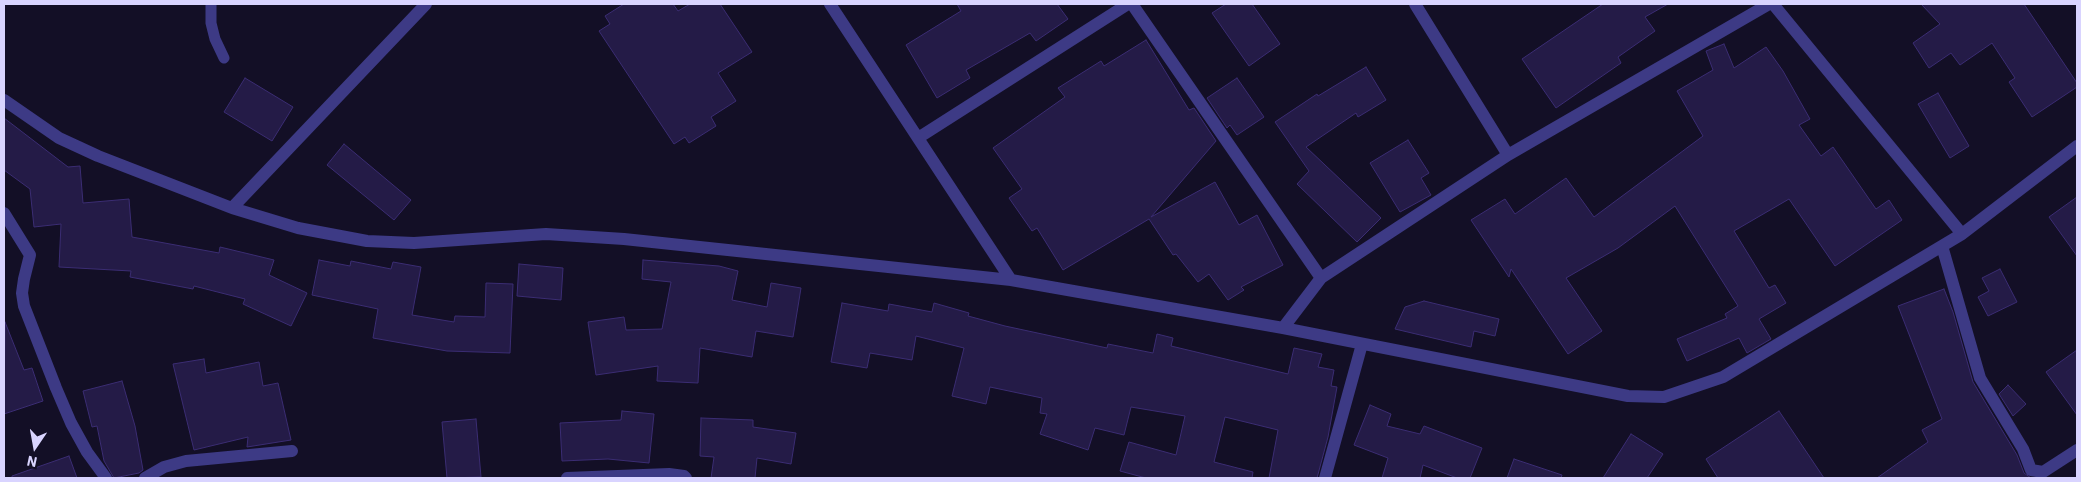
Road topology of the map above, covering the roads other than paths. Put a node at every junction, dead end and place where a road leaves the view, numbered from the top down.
1 (212, 4) edge
2 (426, 4) edge
3 (830, 4) edge
4 (1128, 4) edge
5 (1132, 4) edge
6 (1415, 4) edge
7 (1769, 4) edge
8 (1773, 4) edge
9 (224, 58) dead end
10 (4, 100) edge
11 (918, 138) junction
12 (2077, 146) edge
13 (1508, 155) junction
14 (232, 208) junction
15 (4, 212) edge
16 (1962, 234) junction
17 (1942, 246) junction
18 (1321, 278) junction
19 (1011, 280) junction
20 (1283, 328) junction
21 (1362, 344) junction
22 (2077, 450) edge
23 (292, 451) dead end
24 (2039, 475) edge
25 (106, 478) edge
26 (145, 478) edge
27 (567, 478) edge
28 (686, 478) edge
29 (1325, 478) edge

1 - 9 lane
2 - 14 street
3 - 11 street
4 - 11 street
5 - 18 street
6 - 13 street
7 - 13 street
8 - 16 street
10 - 14 street
11 - 19 street
12 - 16 street
13 - 18 street
14 - 19 street
15 - 25 street
16 - 17 street
17 - 21 street
17 - 24 street
18 - 20 street
19 - 20 street
20 - 21 street
21 - 29 street
22 - 24 street
23 - 26 street
27 - 28 street

